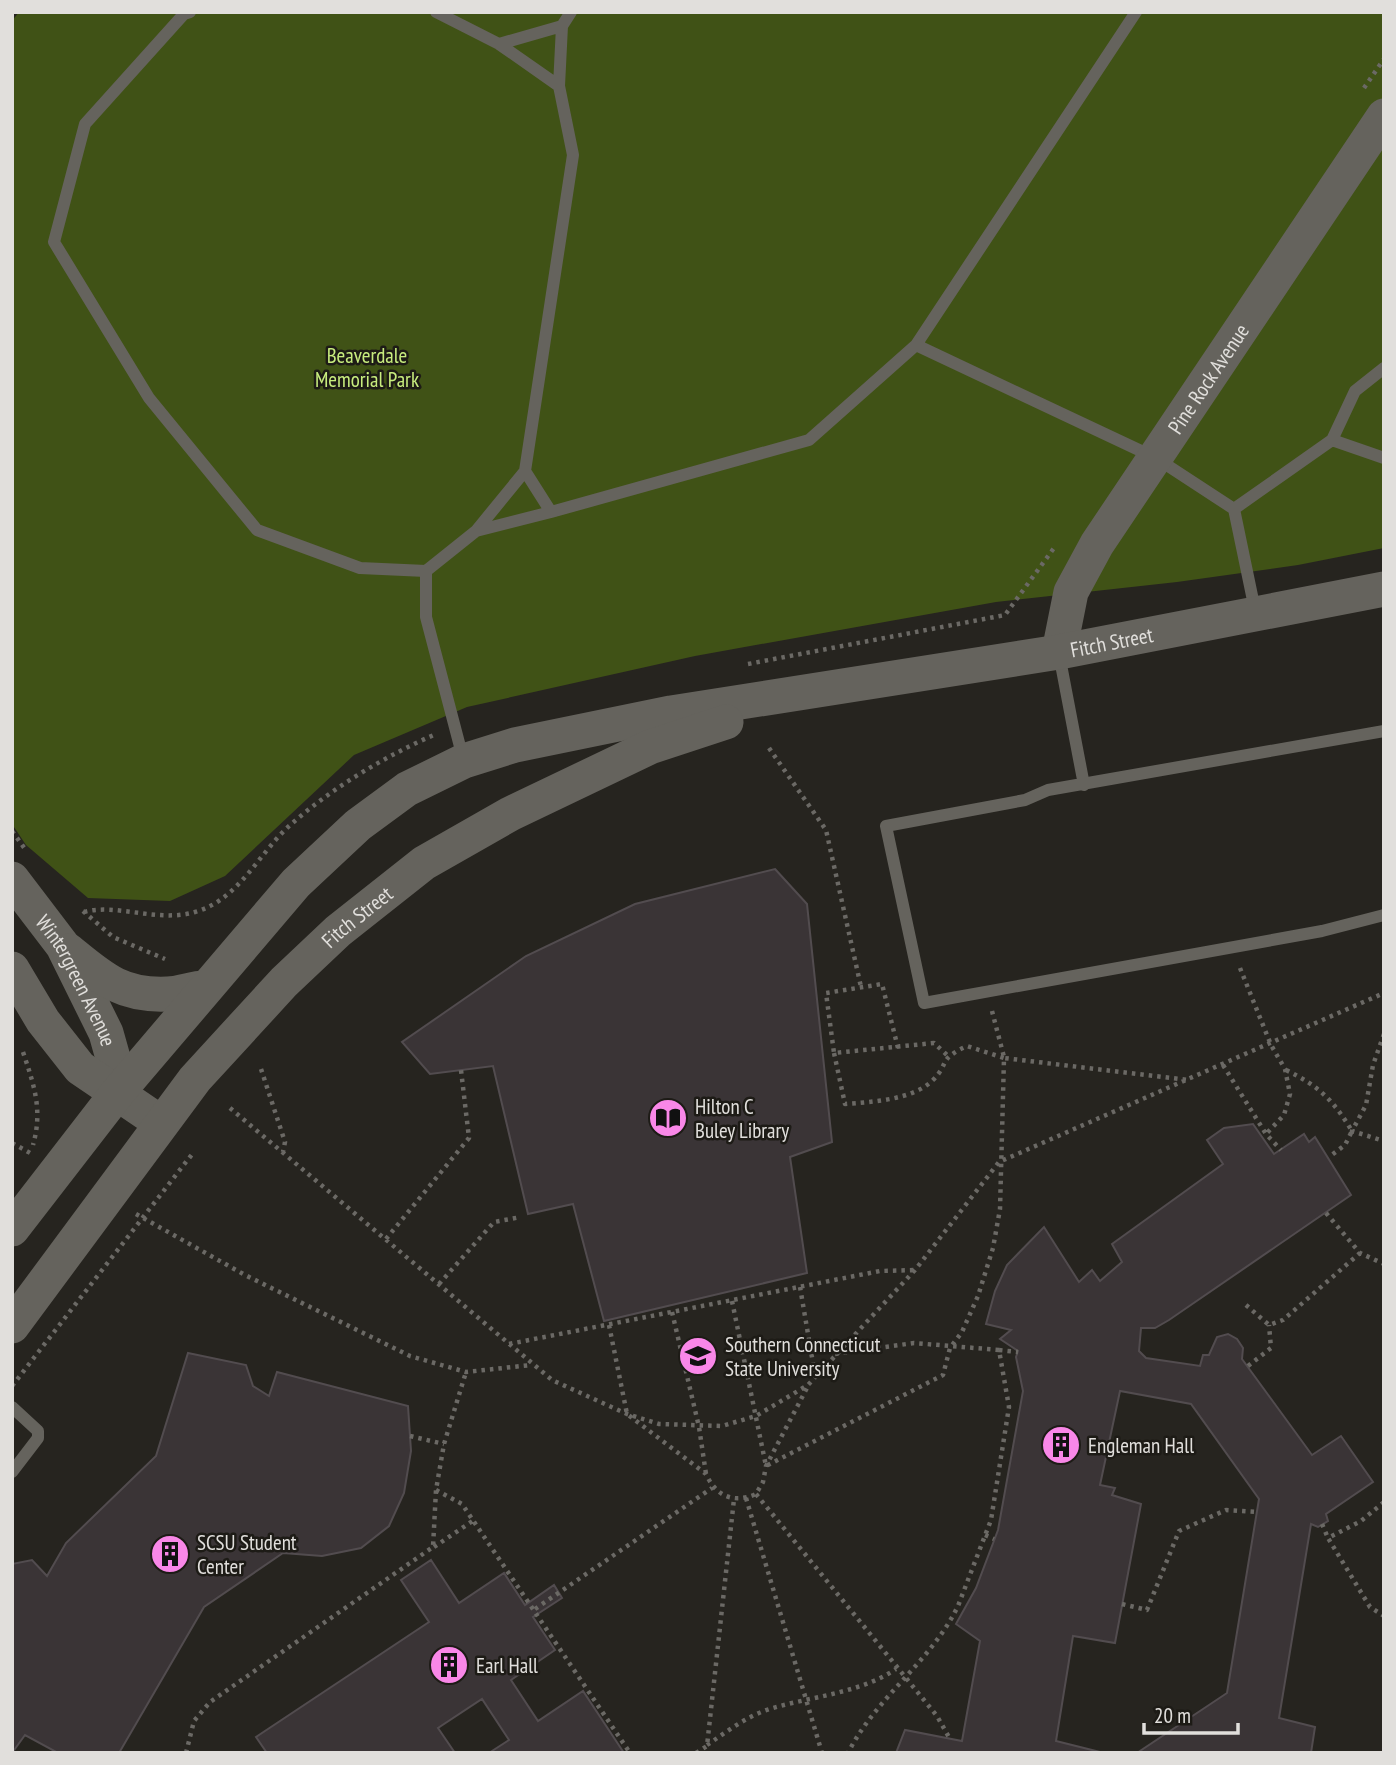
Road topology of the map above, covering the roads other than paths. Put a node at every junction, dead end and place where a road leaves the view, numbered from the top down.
1 (190, 12) edge
2 (436, 12) edge
3 (571, 12) edge
4 (1136, 12) edge
5 (562, 26) junction
6 (499, 44) junction
7 (559, 86) junction
8 (1384, 116) edge
9 (916, 345) junction
10 (1384, 368) edge
11 (1332, 440) junction
12 (1156, 458) junction
13 (1384, 458) edge
14 (524, 471) junction
15 (1234, 509) junction
16 (551, 512) junction
17 (476, 531) junction
18 (426, 571) junction
19 (1384, 589) edge
20 (1255, 613) junction
21 (1059, 652) junction
22 (836, 686) junction
23 (1384, 731) edge
24 (464, 761) junction
25 (1084, 785) junction
26 (19, 865) edge
27 (1384, 915) edge
28 (63, 946) junction
29 (12, 969) edge
30 (205, 988) junction
31 (118, 1092) junction
32 (161, 1123) junction
33 (12, 1229) edge
34 (12, 1326) edge
35 (12, 1408) edge
36 (12, 1472) edge

1 - 18 lane
2 - 6 lane
3 - 5 lane
4 - 9 lane
5 - 6 lane
5 - 7 lane
6 - 7 lane
7 - 14 lane
8 - 12 main road, Pine Rock Avenue
9 - 12 lane
9 - 16 lane
10 - 11 lane
11 - 13 lane
11 - 15 lane
12 - 15 lane
12 - 21 main road, Pine Rock Avenue
14 - 16 lane
14 - 17 lane
15 - 20 lane
16 - 17 lane
17 - 18 lane
18 - 24 lane
19 - 20 main road, Fitch Street
20 - 21 main road, Fitch Street
21 - 22 main road, Fitch Street
21 - 25 lane
22 - 24 main road, Fitch Street
22 - 32 main road, Fitch Street
23 - 25 lane
24 - 30 main road, Fitch Street
25 - 27 lane
26 - 28 main road, Wintergreen Avenue
28 - 30 main road
28 - 31 main road, Wintergreen Avenue
29 - 31 main road, Wintergreen Avenue
30 - 31 main road, Fitch Street
31 - 32 main road, Wintergreen Avenue
31 - 33 main road, Fitch Street
32 - 34 main road, Fitch Street
35 - 36 lane

